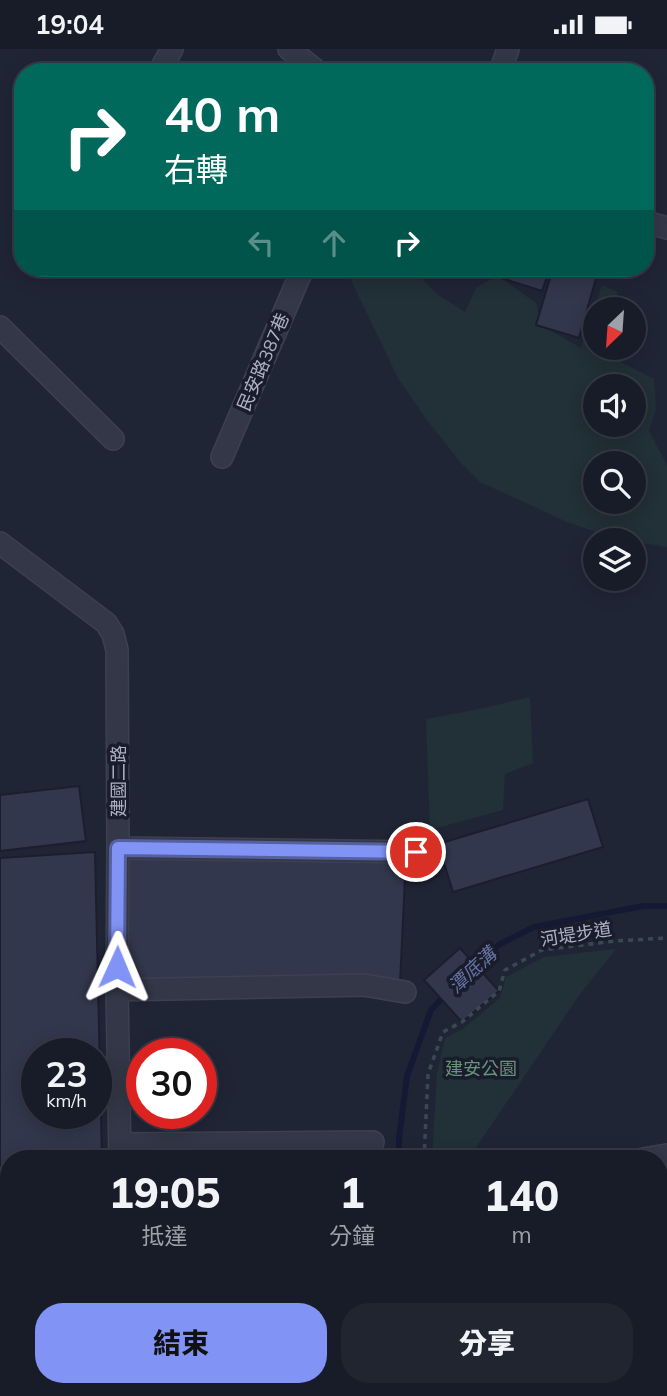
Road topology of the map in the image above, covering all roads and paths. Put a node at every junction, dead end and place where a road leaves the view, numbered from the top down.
1 (289, 49) edge
2 (307, 63) edge
3 (299, 277) edge
4 (0, 327) edge
5 (113, 439) dead end
6 (222, 457) dead end
7 (0, 543) edge
8 (118, 848) junction
9 (416, 852) dead end
10 (667, 938) edge
11 (117, 990) junction
12 (405, 992) dead end
13 (373, 1142) dead end
14 (120, 1150) edge
15 (148, 1150) edge
16 (424, 1150) edge

1 - 2 street
3 - 6 street, 民安路387巷
4 - 5 street
7 - 8 street, 建國二路
8 - 9 street
8 - 11 street, 建國二路
10 - 16 path, 河堤步道
11 - 12 street
11 - 14 street, 建國二路
13 - 15 street

